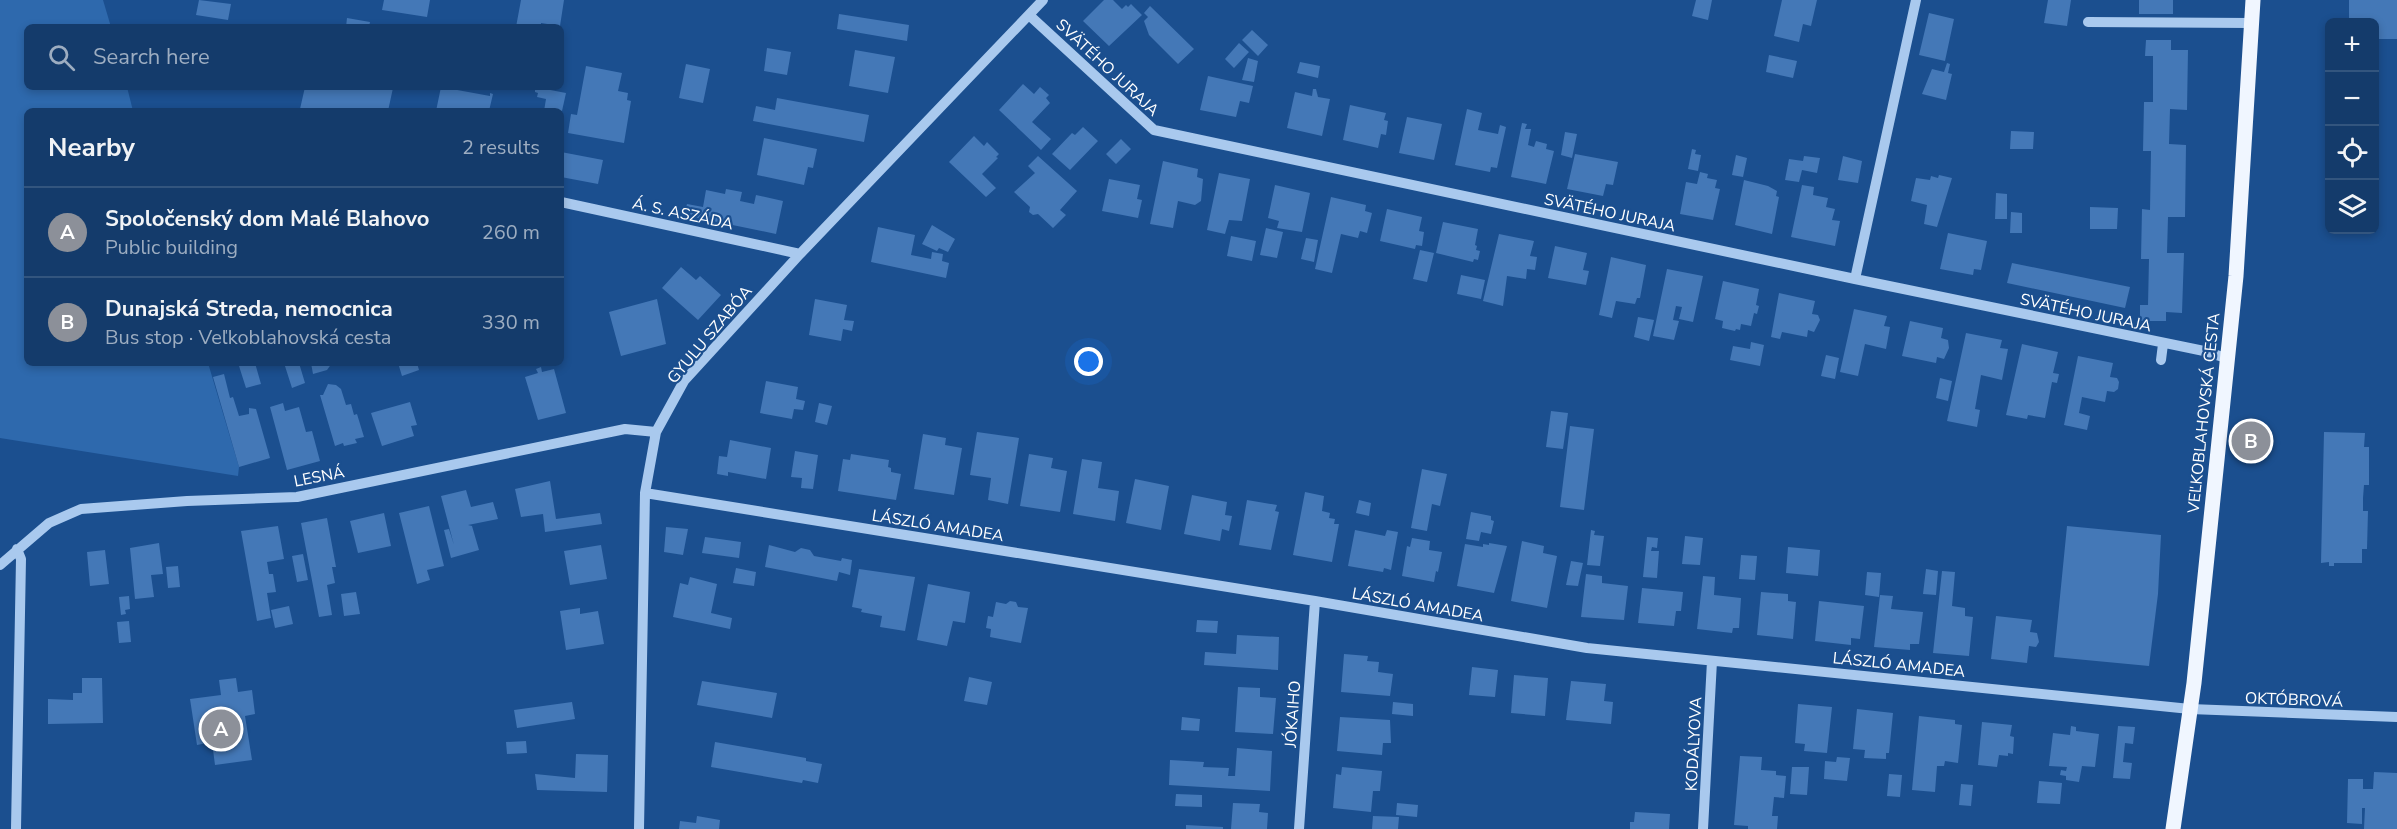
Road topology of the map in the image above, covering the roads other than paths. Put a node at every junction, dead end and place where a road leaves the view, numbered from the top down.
1 (1043, 0) edge
2 (1916, 0) edge
3 (2253, 0) edge
4 (1029, 15) junction
5 (2088, 22) dead end
6 (2251, 23) junction
7 (564, 203) edge
8 (800, 254) junction
9 (1855, 279) junction
10 (2163, 344) junction
11 (2226, 358) junction
12 (2161, 360) dead end
13 (656, 432) junction
14 (645, 493) junction
15 (17, 549) junction
16 (0, 565) edge
17 (1315, 601) junction
18 (1712, 661) junction
19 (2190, 709) junction
20 (2397, 717) edge
21 (16, 829) edge
22 (639, 829) edge
23 (1299, 829) edge
24 (1703, 829) edge
25 (2173, 829) edge

1 - 4 street, GYULU SZABÓA
2 - 9 street
3 - 6 main road, VEĽKOBLAHOVSKÁ CESTA
4 - 8 street, GYULU SZABÓA
4 - 9 street, SVÄTÉHO JURAJA
5 - 6 street
6 - 11 main road, VEĽKOBLAHOVSKÁ CESTA
7 - 8 street, Á. S. ASZÁDA
8 - 13 street, GYULU SZABÓA
9 - 10 street, SVÄTÉHO JURAJA
10 - 11 street, SVÄTÉHO JURAJA
10 - 12 street
11 - 19 main road, VEĽKOBLAHOVSKÁ CESTA
13 - 14 street, GYULU SZABÓA
13 - 15 street, LESNÁ
14 - 17 street, LÁSZLÓ AMADEA
14 - 22 street, GYULU SZABÓA
15 - 16 street, LESNÁ
15 - 21 street
17 - 18 street, LÁSZLÓ AMADEA
17 - 23 street, JÓKAIHO
18 - 19 street, LÁSZLÓ AMADEA
18 - 24 street, KODÁLYOVA
19 - 20 street, OKTÓBROVÁ
19 - 25 main road, VEĽKOBLAHOVSKÁ CESTA

